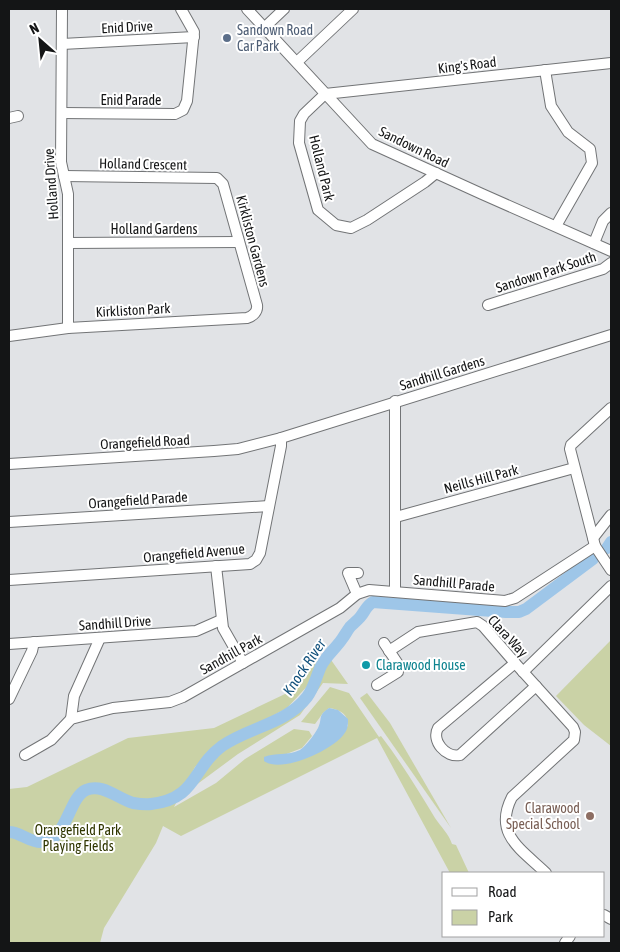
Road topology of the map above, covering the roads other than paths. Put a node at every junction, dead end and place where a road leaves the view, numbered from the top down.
1 (62, 9) edge
2 (182, 9) edge
3 (247, 9) edge
4 (284, 9) edge
5 (353, 9) edge
6 (264, 28) junction
7 (194, 38) junction
8 (62, 44) junction
9 (297, 62) junction
10 (611, 63) edge
11 (545, 70) junction
12 (325, 94) junction
13 (62, 114) junction
14 (436, 173) junction
15 (64, 176) junction
16 (220, 180) joint
17 (611, 213) edge
18 (556, 226) junction
19 (240, 242) junction
20 (68, 243) junction
21 (594, 243) junction
22 (611, 251) edge
23 (611, 263) edge
24 (488, 305) dead end
25 (257, 311) joint
26 (68, 328) junction
27 (611, 335) edge
28 (9, 336) edge
29 (395, 401) junction
30 (611, 408) edge
31 (280, 438) junction
32 (9, 464) edge
33 (574, 468) junction
34 (269, 506) junction
35 (611, 515) edge
36 (396, 517) junction
37 (9, 522) edge
38 (594, 542) junction
39 (216, 566) junction
40 (611, 570) edge
41 (358, 573) dead end
42 (9, 580) edge
43 (611, 586) edge
44 (395, 592) junction
45 (357, 594) junction
46 (221, 620) junction
47 (100, 638) junction
48 (34, 642) junction
49 (9, 644) edge
50 (242, 663) junction
51 (514, 663) junction
52 (523, 672) junction
53 (377, 685) dead end
54 (536, 686) junction
55 (9, 699) edge
56 (71, 719) junction
57 (25, 755) dead end
58 (545, 872) edge

1 - 8 street, Holland Drive
2 - 7 street, Enid Parade
3 - 6 street, Sandown Road
4 - 6 street
5 - 9 street
6 - 9 street, Sandown Road
7 - 8 street, Enid Drive
7 - 13 street, Enid Parade
8 - 13 street, Holland Drive
9 - 12 street, Sandown Road
10 - 11 street, King's Road
11 - 12 street, King's Road
11 - 18 street
12 - 14 street, Sandown Road
12 - 14 street, Holland Park
13 - 15 street, Holland Drive
14 - 18 street, Sandown Road
15 - 16 street, Holland Crescent
15 - 20 street, Holland Drive
16 - 19 street, Kirkliston Gardens
17 - 21 street
18 - 21 street, Sandown Road
19 - 20 street, Holland Gardens
19 - 25 street, Kirkliston Gardens
20 - 26 street, Holland Drive
21 - 22 street, Sandown Road
23 - 24 street, Sandown Park South
25 - 26 street, Kirkliston Park
26 - 28 street, Kirkliston Park
27 - 29 street, Sandhill Gardens
29 - 31 street, Sandhill Gardens
29 - 36 street, Sandhill Parade
30 - 33 street
31 - 32 street, Orangefield Road
31 - 34 street, Orangefield Avenue
33 - 36 street, Neills Hill Park
33 - 38 street
34 - 37 street, Orangefield Parade
34 - 39 street, Orangefield Avenue
35 - 38 street, Sandhill Parade
36 - 44 street, Sandhill Parade
38 - 40 street
38 - 44 street, Sandhill Parade
39 - 42 street, Orangefield Avenue
39 - 46 street
41 - 45 street
43 - 52 street
44 - 45 street
45 - 50 street, Sandhill Park
46 - 47 street, Sandhill Drive
46 - 50 street
47 - 48 street, Sandhill Drive
47 - 56 street
48 - 49 street, Sandhill Drive
48 - 55 street
50 - 56 street, Sandhill Park
51 - 52 street, Clara Way
51 - 53 street, Clara Way
51 - 54 street
52 - 54 street, Clara Way
54 - 58 street, Clara Way
56 - 57 street

